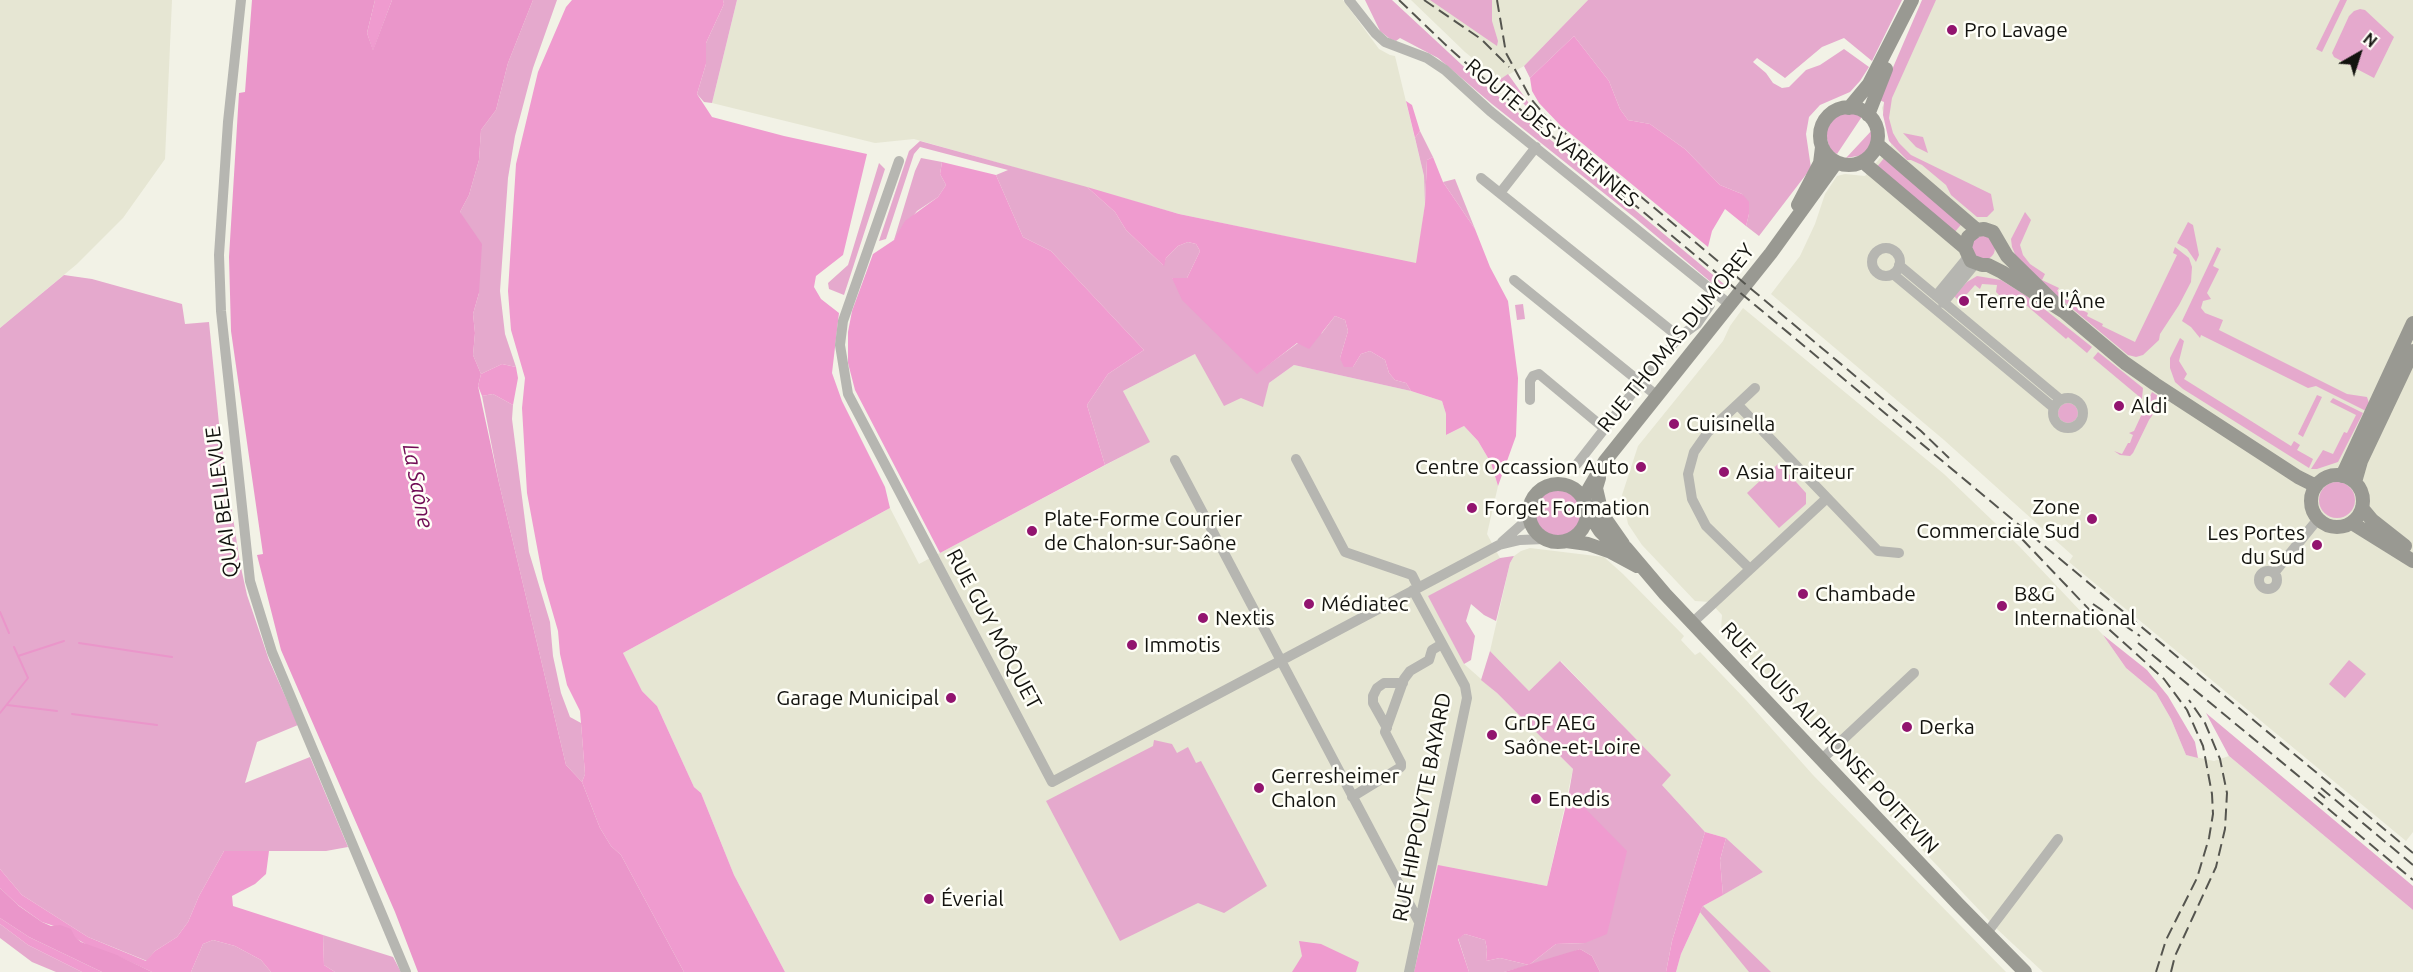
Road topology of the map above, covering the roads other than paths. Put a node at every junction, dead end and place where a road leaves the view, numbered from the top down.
1 (241, 0) edge
2 (1349, 0) edge
3 (1912, 0) edge
4 (1919, 0) edge
5 (1849, 108) junction
6 (1868, 115) junction
7 (1877, 144) junction
8 (1536, 147) junction
9 (1822, 147) junction
10 (899, 161) dead end
11 (1863, 162) junction
12 (1836, 163) junction
13 (1481, 178) dead end
14 (1500, 193) junction
15 (1977, 230) junction
16 (1780, 240) junction
17 (2001, 246) junction
18 (1974, 258) junction
19 (1514, 280) dead end
20 (1940, 299) junction
21 (1729, 304) junction
22 (1710, 305) dead end
23 (2063, 311) junction
24 (2413, 323) edge
25 (1679, 337) junction
26 (2413, 351) edge
27 (1641, 382) junction
28 (1755, 388) dead end
29 (1656, 395) junction
30 (1530, 400) dead end
31 (1738, 405) junction
32 (1605, 429) junction
33 (1296, 459) dead end
34 (1174, 460) dead end
35 (1605, 461) junction
36 (1577, 464) dead end
37 (2342, 476) junction
38 (2355, 483) junction
39 (1565, 485) junction
40 (2316, 486) junction
41 (1827, 498) junction
42 (1585, 505) junction
43 (2362, 508) junction
44 (1529, 518) junction
45 (2318, 519) junction
46 (2352, 523) junction
47 (1544, 539) junction
48 (1566, 541) junction
49 (1499, 545) junction
50 (1626, 548) junction
51 (1899, 553) dead end
52 (2413, 553) edge
53 (2413, 561) edge
54 (1750, 569) junction
55 (1645, 571) junction
56 (2274, 573) dead end
57 (1416, 589) junction
58 (1692, 623) junction
59 (1442, 644) junction
60 (1281, 661) junction
61 (1914, 673) dead end
62 (1403, 683) junction
63 (1387, 728) junction
64 (1822, 759) junction
65 (1352, 797) junction
66 (2058, 839) dead end
67 (1419, 922) junction
68 (1986, 934) junction
69 (406, 972) edge
70 (1409, 972) edge
71 (2025, 972) edge

1 - 69 street, QUAI BELLEVUE
2 - 8 street, ROUTE DES VARENNES
3 - 5 main road
4 - 6 main road
5 - 6 main road
5 - 9 main road
6 - 7 main road
7 - 11 main road
7 - 15 main road
8 - 14 street
8 - 21 street, ROUTE DES VARENNES
9 - 12 main road
9 - 16 main road, RUE THOMAS DUMOREY
10 - 60 street, RUE GUY MÔQUET
11 - 12 main road
11 - 18 main road
12 - 16 main road, RUE THOMAS DUMOREY
13 - 14 street
14 - 25 street
15 - 17 main road
15 - 18 main road
16 - 21 main road, RUE THOMAS DUMOREY
17 - 18 main road
17 - 23 main road
18 - 20 street
18 - 23 main road
19 - 27 street
20 - 20 street
21 - 29 main road, RUE THOMAS DUMOREY
22 - 25 street
23 - 40 main road
24 - 37 main road
25 - 27 street
26 - 38 main road
27 - 29 street
27 - 32 street
28 - 31 street
29 - 35 main road, RUE THOMAS DUMOREY
30 - 32 street
31 - 41 street
31 - 54 street
32 - 36 street
33 - 57 street, RUE HIPPOLYTE BAYARD
34 - 60 street
35 - 39 main road, RUE THOMAS DUMOREY
35 - 42 main road, RUE THOMAS DUMOREY
35 - 50 main road
37 - 38 main road
37 - 40 main road
38 - 43 main road
39 - 42 main road
39 - 44 main road
40 - 45 main road
41 - 51 street
41 - 54 street
42 - 48 main road
42 - 50 main road, RUE LOUIS ALPHONSE POITEVIN
43 - 46 main road
43 - 52 main road
44 - 47 main road
44 - 49 street
45 - 46 main road
45 - 56 street
46 - 53 main road
47 - 48 main road
47 - 49 street
48 - 55 main road, RUE LOUIS ALPHONSE POITEVIN
49 - 57 street
50 - 55 main road, RUE LOUIS ALPHONSE POITEVIN
54 - 58 street
55 - 58 main road, RUE LOUIS ALPHONSE POITEVIN
57 - 59 street, RUE HIPPOLYTE BAYARD
57 - 60 street
58 - 64 main road, RUE LOUIS ALPHONSE POITEVIN
59 - 62 street
59 - 67 street, RUE HIPPOLYTE BAYARD
60 - 65 street
61 - 64 street
62 - 63 street
62 - 63 street
63 - 65 street
64 - 68 main road, RUE LOUIS ALPHONSE POITEVIN
65 - 67 street
66 - 68 street
67 - 70 street, RUE HIPPOLYTE BAYARD
68 - 71 main road, RUE LOUIS ALPHONSE POITEVIN

